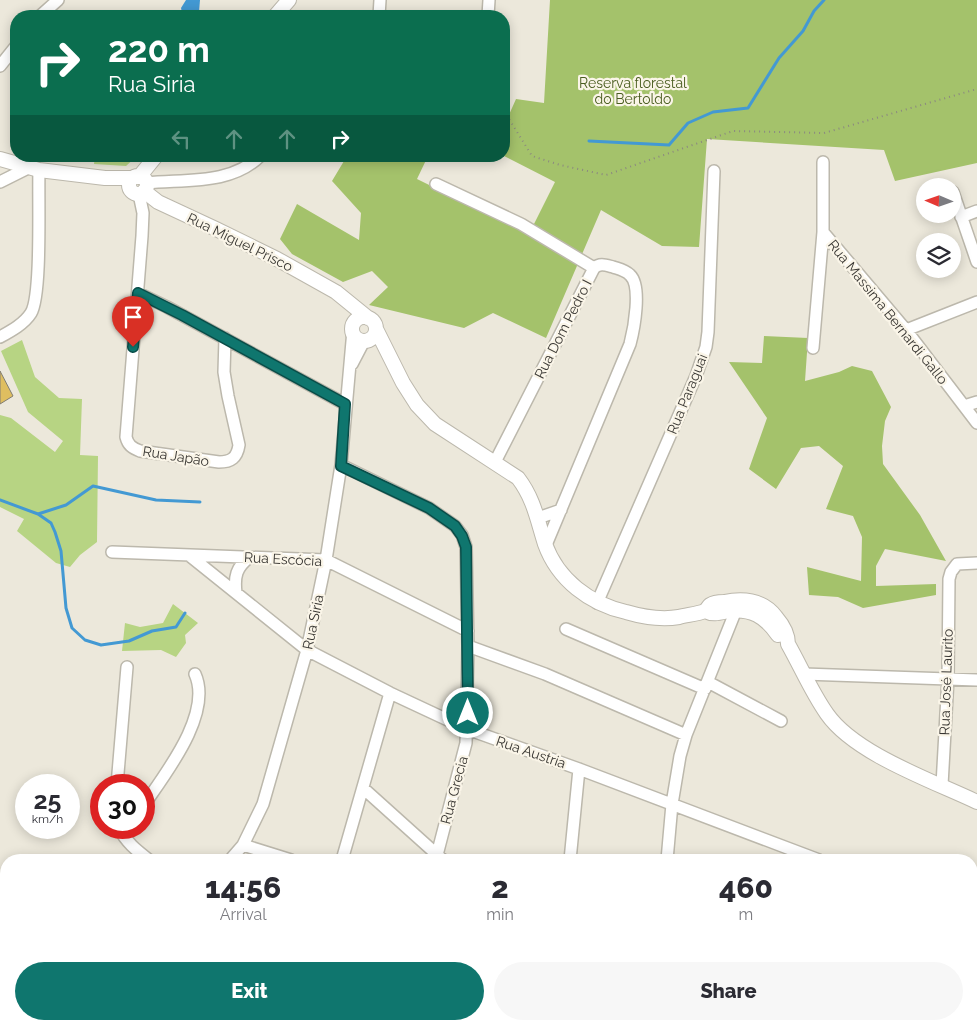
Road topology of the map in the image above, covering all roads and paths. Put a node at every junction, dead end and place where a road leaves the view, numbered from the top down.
1 (58, 0) edge
2 (289, 0) edge
3 (47, 10) edge
4 (280, 10) edge
5 (10, 54) edge
6 (0, 66) edge
7 (977, 89) edge
8 (510, 121) edge
9 (0, 159) edge
10 (152, 162) edge
11 (254, 162) edge
12 (824, 162) dead end
13 (33, 169) junction
14 (714, 170) dead end
15 (0, 182) edge
16 (436, 184) dead end
17 (140, 185) junction
18 (977, 211) edge
19 (961, 217) joint
20 (823, 232) junction
21 (977, 262) edge
22 (594, 268) junction
23 (336, 292) junction
24 (138, 293) junction
25 (977, 302) edge
26 (353, 328) junction
27 (906, 330) junction
28 (369, 332) junction
29 (0, 337) edge
30 (225, 338) junction
31 (813, 348) dead end
32 (349, 370) junction
33 (977, 402) edge
34 (345, 404) junction
35 (964, 406) junction
36 (977, 424) edge
37 (495, 462) junction
38 (341, 466) junction
39 (561, 510) junction
40 (538, 518) junction
41 (546, 545) junction
42 (112, 552) dead end
43 (190, 556) junction
44 (223, 557) junction
45 (250, 557) junction
46 (326, 560) junction
47 (977, 564) edge
48 (217, 579) junction
49 (236, 593) junction
50 (598, 602) junction
51 (736, 610) junction
52 (705, 611) junction
53 (566, 628) dead end
54 (468, 631) junction
55 (788, 644) junction
56 (468, 646) junction
57 (307, 650) junction
58 (127, 667) dead end
59 (195, 674) dead end
60 (804, 674) junction
61 (948, 678) junction
62 (977, 680) edge
63 (707, 686) junction
64 (390, 694) junction
65 (781, 721) dead end
66 (467, 729) junction
67 (686, 735) junction
68 (579, 769) junction
69 (119, 774) edge
70 (942, 785) junction
71 (363, 788) junction
72 (155, 789) edge
73 (977, 802) edge
74 (672, 804) junction
75 (128, 839) edge
76 (243, 845) junction
77 (141, 854) edge
78 (235, 854) edge
79 (272, 854) edge
80 (344, 854) edge
81 (437, 854) edge
82 (441, 854) edge
83 (571, 854) edge
84 (667, 854) edge
85 (803, 854) edge

1 - 3 street
2 - 4 street
5 - 6 street
7 - 8 path
9 - 13 street, Rua Miguel Prisco
10 - 17 street
11 - 17 street
12 - 20 street, Rua Massima Bernardi Gallo
13 - 15 street
13 - 17 street, Rua Miguel Prisco
13 - 29 street
14 - 50 street, Rua Paraguai
16 - 22 street
17 - 23 street, Rua Miguel Prisco
17 - 24 street, Rua Japão
18 - 19 street
19 - 21 street
20 - 27 street, Rua Massima Bernardi Gallo
20 - 31 street
22 - 37 street, Rua Dom Pedro I
22 - 39 street, Rua Dom Pedro I
23 - 26 street, Rua Miguel Prisco
23 - 28 street, Rua Miguel Prisco
24 - 30 street
24 - 30 street, Rua Japão
25 - 27 street
26 - 28 street, Rua Miguel Prisco
26 - 28 street
26 - 32 street, Rua Siria
27 - 35 street, Rua Massima Bernardi Gallo
28 - 32 street, Rua Siria
28 - 37 street, Rua Miguel Prisco
30 - 34 street
32 - 34 street, Rua Siria
33 - 35 street
34 - 38 street, Rua Siria
35 - 36 street, Rua Massima Bernardi Gallo
37 - 40 street, Rua Miguel Prisco
38 - 46 street, Rua Siria
38 - 54 street, Rua Grecia
39 - 40 street
39 - 41 street, Rua Dom Pedro I
40 - 41 street, Rua Miguel Prisco
41 - 50 street, Rua Miguel Prisco
42 - 43 street, Rua Escócia
43 - 44 street, Rua Escócia
43 - 48 street, Rua Austria
44 - 45 street, Rua Escócia
44 - 48 street
45 - 46 street, Rua Escócia
45 - 49 street
46 - 54 street, Rua Escócia
46 - 57 street, Rua Siria
47 - 61 street, Rua José Laurito
48 - 49 street, Rua Austria
49 - 57 street, Rua Austria
50 - 52 street, Rua Miguel Prisco
51 - 52 street, Rua Miguel Prisco
51 - 55 street, Rua Miguel Prisco
51 - 63 street
52 - 55 street, Rua Miguel Prisco
53 - 63 street
54 - 56 street, Rua Grecia
55 - 60 street, Rua Miguel Prisco
56 - 66 street, Rua Grecia
56 - 67 street
57 - 64 street, Rua Austria
57 - 76 street, Rua Siria
58 - 69 street
59 - 72 street
60 - 61 street
60 - 70 street, Rua Miguel Prisco
61 - 62 street
61 - 70 street, Rua José Laurito
63 - 65 street
63 - 67 street
64 - 66 street, Rua Austria
64 - 71 street
66 - 68 street, Rua Austria
66 - 82 street, Rua Grecia
67 - 74 street
68 - 74 street, Rua Austria
68 - 83 street
70 - 73 street, Rua Miguel Prisco
71 - 80 street
71 - 81 street
74 - 84 street
74 - 85 street, Rua Austria
75 - 77 street
76 - 78 street, Rua Siria
76 - 79 street

